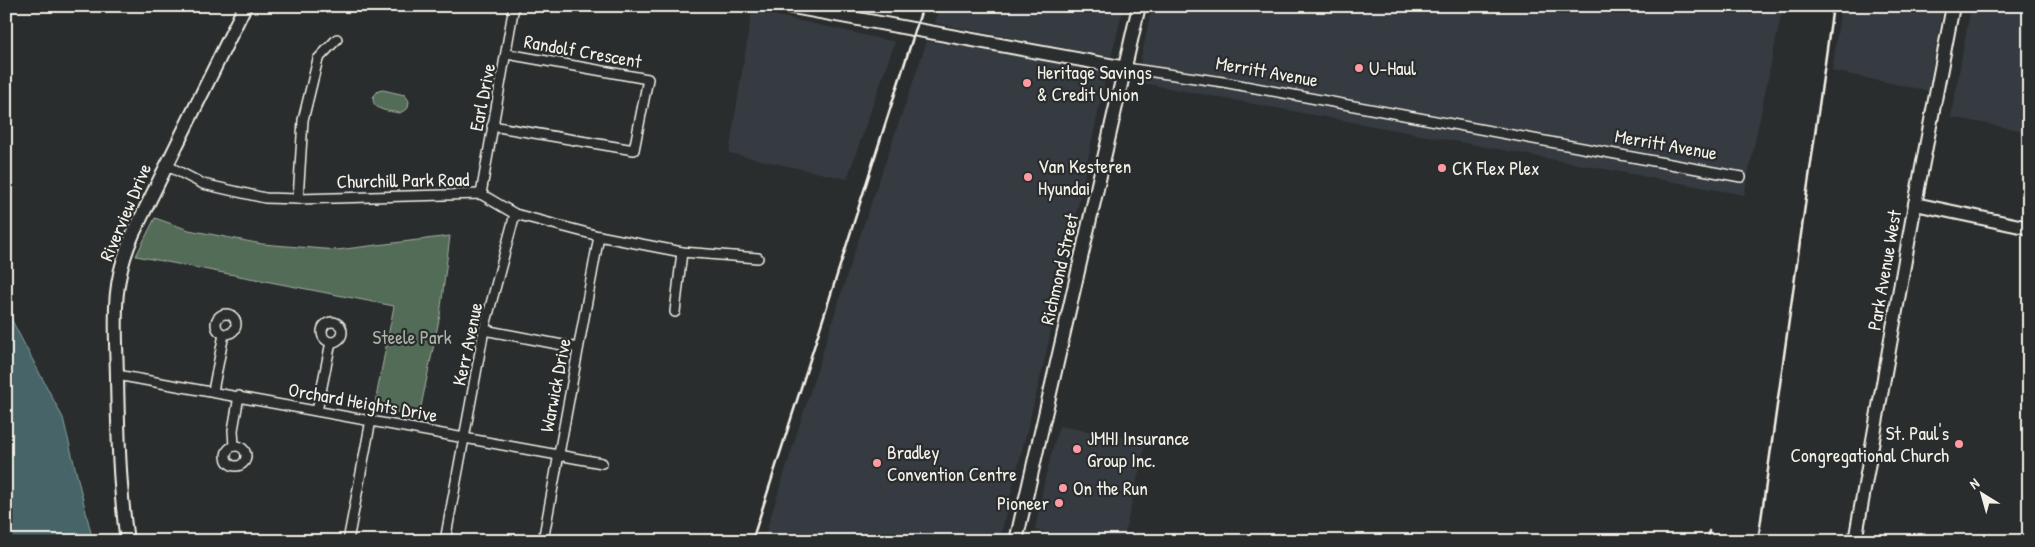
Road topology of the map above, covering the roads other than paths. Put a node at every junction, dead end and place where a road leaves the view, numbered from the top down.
1 (245, 6) edge
2 (514, 6) edge
3 (786, 6) edge
4 (1139, 6) edge
5 (1953, 6) edge
6 (337, 39) dead end
7 (507, 54) junction
8 (1126, 68) junction
9 (492, 126) junction
10 (166, 165) junction
11 (1741, 176) dead end
12 (480, 194) junction
13 (298, 199) junction
14 (1914, 204) junction
15 (515, 214) junction
16 (2029, 228) edge
17 (599, 236) junction
18 (682, 252) junction
19 (758, 258) dead end
20 (674, 312) dead end
21 (484, 330) junction
22 (224, 334) dead end
23 (331, 342) dead end
24 (578, 348) junction
25 (117, 375) junction
26 (213, 391) junction
27 (239, 396) junction
28 (317, 411) junction
29 (371, 420) junction
30 (464, 437) junction
31 (234, 446) dead end
32 (559, 454) junction
33 (602, 463) dead end
34 (127, 541) edge
35 (348, 541) edge
36 (445, 541) edge
37 (543, 541) edge
38 (1016, 541) edge
39 (1855, 541) edge

1 - 10 main road, Riverview Drive
2 - 7 street, Earl Drive
3 - 8 main road, Merritt Avenue
4 - 8 main road, Richmond Street
5 - 14 main road, Park Avenue West
6 - 13 street
7 - 9 street, Earl Drive
7 - 9 street, Randolf Crescent
8 - 11 street, Merritt Avenue
8 - 38 main road, Richmond Street
9 - 12 street, Earl Drive
10 - 13 street, Churchill Park Road
10 - 25 main road, Riverview Drive
12 - 13 street, Churchill Park Road
12 - 15 street, Churchill Park Road
14 - 16 main road
14 - 39 main road, Park Avenue West
15 - 17 street, Churchill Park Road
15 - 21 street, Kerr Avenue
17 - 18 street, Churchill Park Road
17 - 24 street, Warwick Drive
18 - 19 street, Churchill Park Road
18 - 20 street
21 - 24 street
21 - 30 street, Kerr Avenue
22 - 26 street
23 - 28 street
24 - 32 street, Warwick Drive
25 - 26 street, Orchard Heights Drive
25 - 34 main road, Riverview Drive
26 - 27 street, Orchard Heights Drive
27 - 28 street, Orchard Heights Drive
27 - 31 street
28 - 29 street, Orchard Heights Drive
29 - 30 street, Orchard Heights Drive
29 - 35 street
30 - 32 street, Orchard Heights Drive
30 - 36 street, Kerr Avenue
32 - 33 street, Orchard Heights Drive
32 - 37 street, Warwick Drive

